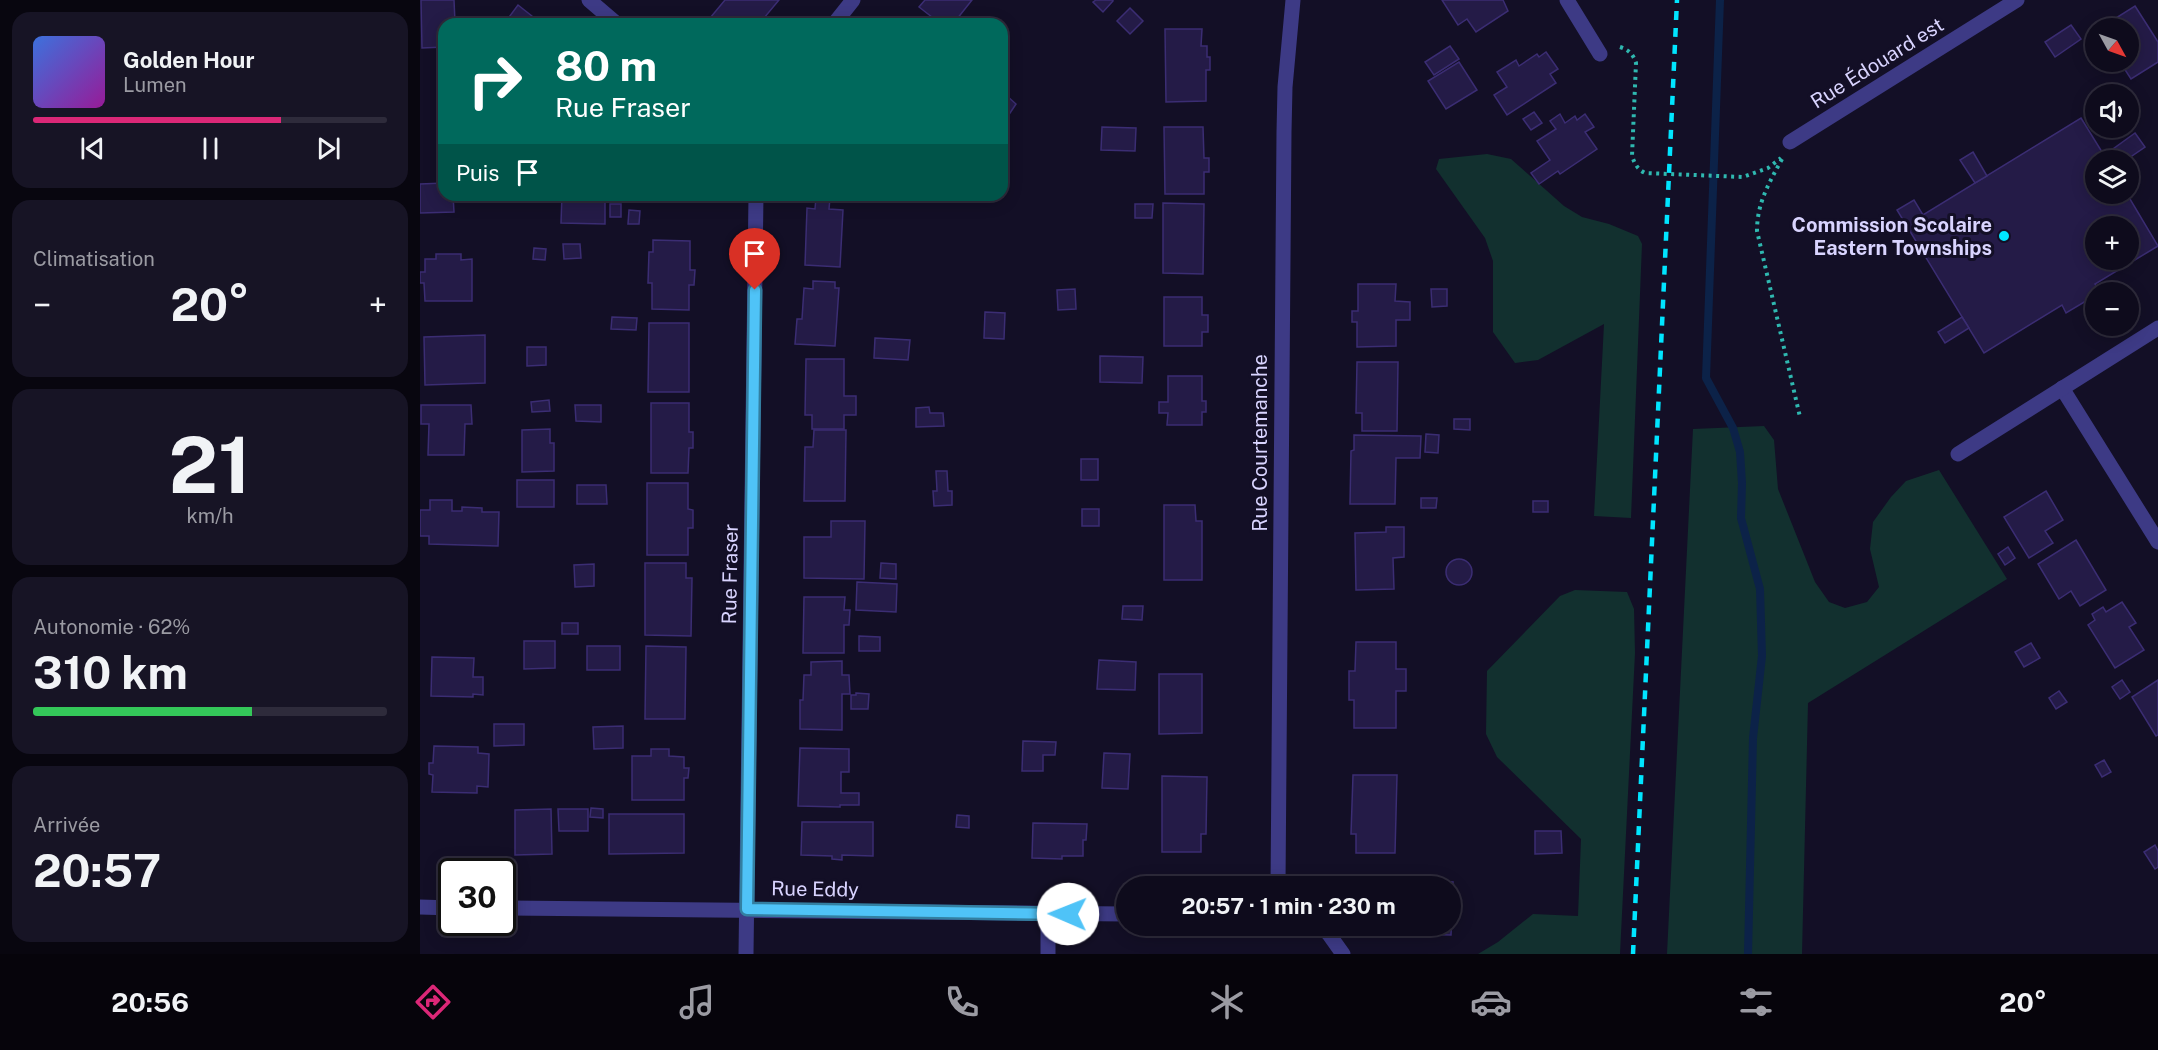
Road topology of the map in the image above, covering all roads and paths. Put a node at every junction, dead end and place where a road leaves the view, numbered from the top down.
1 (589, 0) edge
2 (853, 0) edge
3 (1293, 0) edge
4 (1567, 0) edge
5 (2017, 0) edge
6 (610, 18) edge
7 (839, 18) edge
8 (1600, 54) joint
9 (1790, 142) junction
10 (756, 201) edge
11 (2158, 328) edge
12 (2062, 388) junction
13 (1800, 417) dead end
14 (1959, 454) dead end
15 (2158, 542) edge
16 (1278, 876) edge
17 (420, 907) edge
18 (438, 908) edge
19 (516, 908) edge
20 (747, 909) junction
21 (1048, 914) junction
22 (1116, 914) edge
23 (1330, 936) edge
24 (746, 954) edge
25 (1048, 954) edge
26 (1343, 954) edge

1 - 6 street
2 - 7 street
3 - 16 street, Rue Courtemanche
4 - 8 street
5 - 9 street, Rue Édouard est
8 - 9 path
9 - 13 path
10 - 20 street, Rue Fraser
11 - 12 street
12 - 14 street
12 - 15 street
17 - 18 street
19 - 20 street, Rue Eddy
20 - 21 street, Rue Eddy
20 - 24 street, Rue Fraser
21 - 22 street, Rue Eddy
21 - 25 street
23 - 26 street

